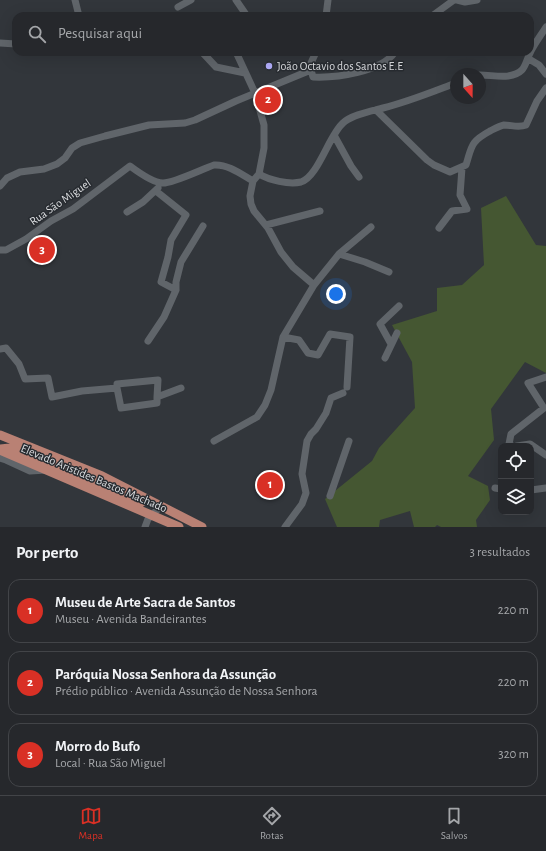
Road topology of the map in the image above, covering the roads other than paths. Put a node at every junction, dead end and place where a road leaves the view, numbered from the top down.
1 (75, 0) edge
2 (192, 0) edge
3 (236, 0) edge
4 (328, 0) edge
5 (456, 0) edge
6 (477, 0) edge
7 (178, 7) dead end
8 (78, 12) edge
9 (244, 12) edge
10 (326, 12) edge
11 (438, 12) edge
12 (546, 27) edge
13 (0, 43) edge
14 (12, 44) edge
15 (534, 46) edge
16 (206, 56) edge
17 (238, 56) edge
18 (314, 56) edge
19 (391, 56) edge
20 (529, 56) edge
21 (528, 59) junction
22 (311, 70) junction
23 (245, 72) junction
24 (546, 74) edge
25 (486, 75) edge
26 (450, 85) edge
27 (546, 88) edge
28 (255, 94) junction
29 (376, 110) junction
30 (334, 135) junction
31 (464, 167) junction
32 (259, 174) junction
33 (359, 177) dead end
34 (253, 181) junction
35 (162, 183) junction
36 (0, 186) edge
37 (156, 191) junction
38 (320, 211) dead end
39 (126, 212) dead end
40 (266, 225) junction
41 (203, 226) dead end
42 (371, 227) dead end
43 (439, 228) dead end
44 (0, 250) edge
45 (339, 254) junction
46 (389, 272) dead end
47 (314, 285) junction
48 (176, 290) junction
49 (400, 306) dead end
50 (397, 333) dead end
51 (283, 337) junction
52 (148, 341) dead end
53 (391, 344) junction
54 (0, 350) edge
55 (385, 358) dead end
56 (546, 377) edge
57 (117, 388) junction
58 (182, 388) dead end
59 (158, 397) junction
60 (0, 435) edge
61 (214, 441) dead end
62 (349, 441) dead end
63 (509, 443) edge
64 (534, 447) edge
65 (0, 450) edge
66 (546, 455) edge
67 (0, 458) edge
68 (58, 466) junction
69 (546, 488) edge
70 (534, 490) edge
71 (330, 496) dead end
72 (159, 506) junction
73 (286, 526) edge
74 (144, 527) edge
75 (179, 527) edge
76 (202, 527) edge

1 - 8 street
2 - 7 street
3 - 9 street
4 - 10 street
5 - 6 street
5 - 11 street
12 - 15 street
13 - 14 street
16 - 23 street
17 - 23 street
18 - 22 street
19 - 22 street
20 - 21 street
21 - 24 street
21 - 25 street
22 - 28 street
23 - 28 street
26 - 29 street
27 - 31 street
28 - 32 street
28 - 36 street
29 - 30 street
29 - 31 street
30 - 32 street
30 - 33 street
31 - 43 street
32 - 34 street
34 - 35 street
34 - 40 street
35 - 37 street
35 - 44 street, Rua São Miguel
37 - 39 street
37 - 48 street
38 - 40 street
40 - 47 street
41 - 48 street
42 - 45 street
45 - 46 street
45 - 47 street
47 - 51 street
48 - 52 street
49 - 53 street
50 - 53 street
51 - 61 street
51 - 73 street
53 - 55 street
54 - 57 street
56 - 63 street
57 - 59 street
57 - 59 street
58 - 59 street
60 - 72 main road
62 - 71 street
64 - 66 street
65 - 68 main road
65 - 75 main road, Elevado Aristides Bastos Machado
67 - 68 street
68 - 72 main road
69 - 70 street
72 - 74 street
72 - 76 main road

